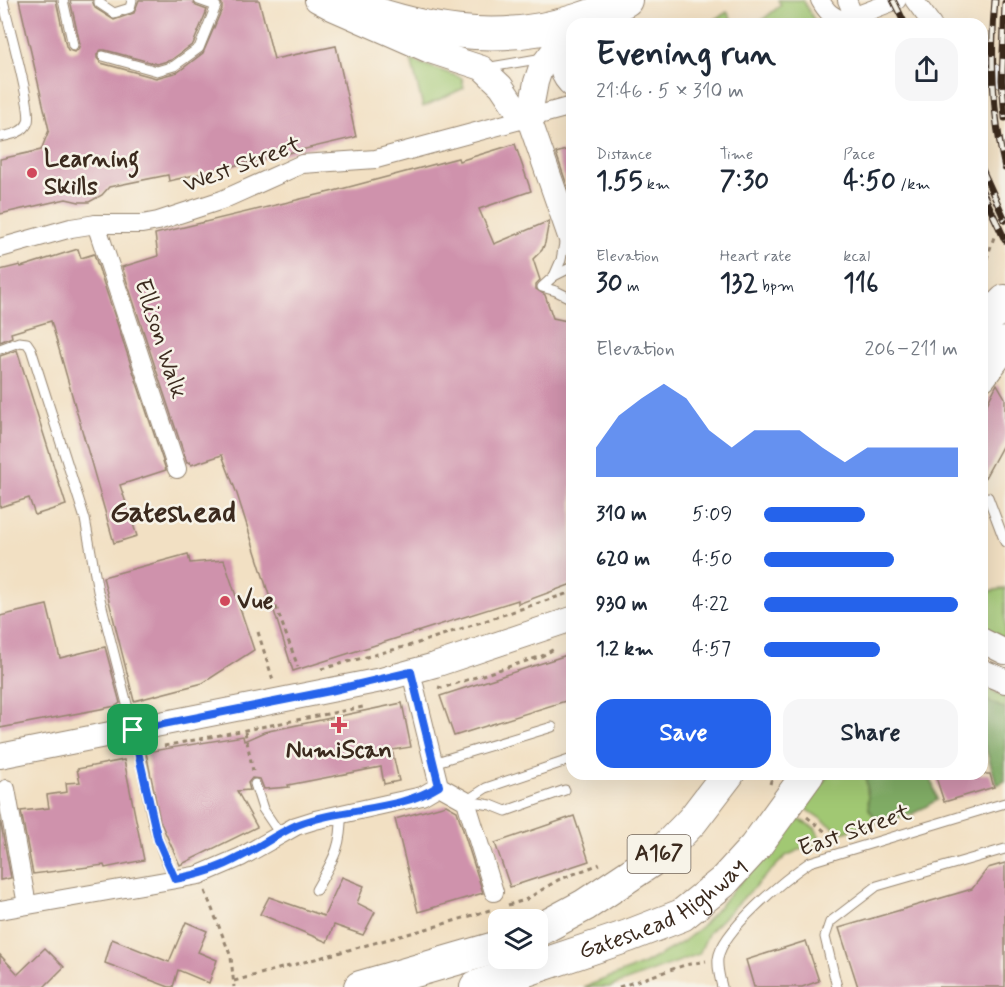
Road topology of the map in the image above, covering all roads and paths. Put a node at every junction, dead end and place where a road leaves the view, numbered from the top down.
1 (3, 0) edge
2 (63, 0) edge
3 (99, 0) edge
4 (132, 0) edge
5 (199, 0) edge
6 (317, 0) edge
7 (339, 0) edge
8 (408, 0) edge
9 (626, 0) edge
10 (820, 0) edge
11 (847, 0) edge
12 (897, 0) edge
13 (914, 0) edge
14 (591, 18) edge
15 (843, 18) edge
16 (849, 18) edge
17 (854, 18) edge
18 (928, 18) edge
19 (566, 24) edge
20 (566, 27) edge
21 (566, 31) edge
22 (566, 37) edge
23 (566, 41) edge
24 (73, 45) dead end
25 (103, 56) dead end
26 (482, 68) junction
27 (988, 70) edge
28 (1005, 81) edge
29 (566, 83) edge
30 (566, 108) edge
31 (529, 119) junction
32 (0, 136) edge
33 (96, 224) junction
34 (566, 226) edge
35 (994, 237) dead end
36 (566, 244) edge
37 (0, 248) edge
38 (988, 255) edge
39 (566, 270) edge
40 (554, 276) junction
41 (566, 296) edge
42 (1005, 344) edge
43 (0, 349) edge
44 (988, 366) edge
45 (177, 469) dead end
46 (988, 497) dead end
47 (1005, 542) edge
48 (566, 593) edge
49 (266, 599) dead end
50 (566, 621) edge
51 (258, 632) dead end
52 (988, 644) edge
53 (1005, 652) edge
54 (298, 667) dead end
55 (312, 671) dead end
56 (411, 672) junction
57 (988, 674) edge
58 (280, 680) dead end
59 (1005, 681) edge
60 (552, 727) dead end
61 (133, 730) junction
62 (245, 732) dead end
63 (0, 756) edge
64 (566, 761) edge
65 (433, 763) junction
66 (723, 780) edge
67 (804, 780) edge
68 (255, 784) joint
69 (439, 786) junction
70 (6, 789) dead end
71 (566, 790) dead end
72 (466, 801) junction
73 (1005, 803) edge
74 (340, 814) junction
75 (802, 814) dead end
76 (280, 834) junction
77 (1005, 849) edge
78 (848, 850) junction
79 (606, 862) dead end
80 (199, 875) junction
81 (175, 879) junction
82 (316, 890) dead end
83 (494, 892) dead end
84 (27, 905) junction
85 (0, 910) edge
86 (548, 925) edge
87 (488, 950) edge
88 (718, 959) junction
89 (234, 981) junction
90 (234, 987) edge
91 (360, 987) edge
92 (476, 987) edge
93 (619, 987) edge
94 (722, 987) edge
95 (837, 987) edge

1 - 32 lane
2 - 24 lane
3 - 4 lane
5 - 25 lane
6 - 26 street
7 - 20 highway
8 - 19 highway
9 - 14 highway
10 - 15 street
11 - 16 street
12 - 17 street
13 - 18 street
21 - 26 lane
22 - 31 street
23 - 29 street
26 - 31 street
27 - 28 street
30 - 31 street, West Street
31 - 33 street, West Street
31 - 34 street
33 - 37 street, West Street
33 - 45 street, Ellison Walk
35 - 38 path
36 - 40 lane
39 - 40 lane
40 - 41 lane
42 - 44 highway
43 - 61 lane
46 - 47 lane
48 - 55 path
49 - 54 path
50 - 56 street
51 - 58 path
52 - 53 street
56 - 61 street
56 - 65 street
57 - 59 street
60 - 65 lane
61 - 63 street
61 - 81 lane
62 - 68 path
64 - 72 lane
65 - 69 street
66 - 86 highway, Gateshead Highway / A167
67 - 92 highway, Gateshead Highway / A167
68 - 76 lane
69 - 72 street
69 - 74 street
70 - 84 street
71 - 72 lane
72 - 83 street
73 - 78 lane, East Street
74 - 76 street
74 - 82 lane
75 - 78 path
76 - 80 street
77 - 95 lane
78 - 88 lane, East Street
79 - 89 path
80 - 81 street
80 - 89 path
81 - 84 street
84 - 85 street
87 - 91 highway
88 - 93 path
88 - 94 lane
89 - 90 path

